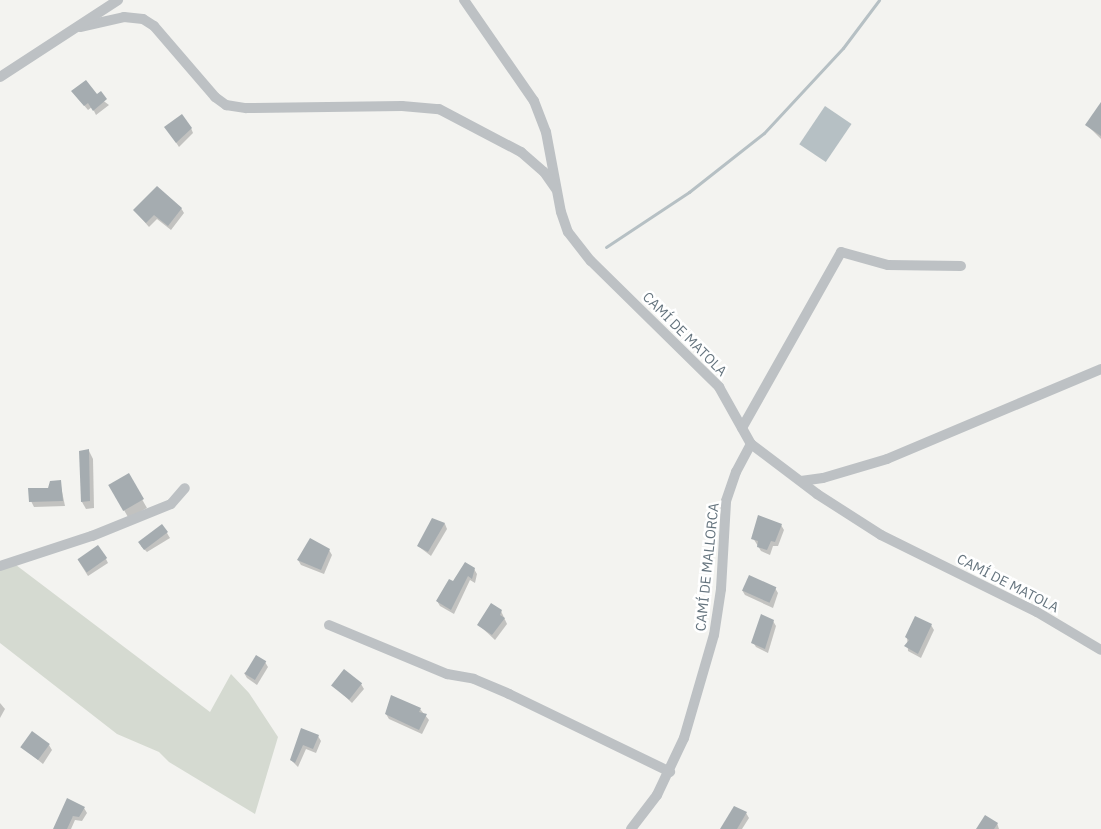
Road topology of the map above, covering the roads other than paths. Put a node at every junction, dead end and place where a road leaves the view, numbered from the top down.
1 (118, 0) edge
2 (464, 0) edge
3 (80, 27) junction
4 (0, 77) edge
5 (558, 191) junction
6 (961, 266) dead end
7 (1101, 369) edge
8 (742, 428) junction
9 (751, 444) junction
10 (801, 481) junction
11 (185, 488) dead end
12 (0, 566) edge
13 (329, 625) dead end
14 (1101, 650) edge
15 (670, 772) junction
16 (632, 829) edge

1 - 3 street
2 - 5 street, CAMÍ DE MATOLA
3 - 4 street
3 - 5 street
5 - 8 street, CAMÍ DE MATOLA
6 - 8 street
7 - 10 street
8 - 9 street, CAMÍ DE MATOLA
9 - 10 street, CAMÍ DE MATOLA
9 - 15 street, CAMÍ DE MALLORCA
10 - 14 street, CAMÍ DE MATOLA
11 - 12 street
13 - 15 street
15 - 16 street, CAMÍ DE MALLORCA

